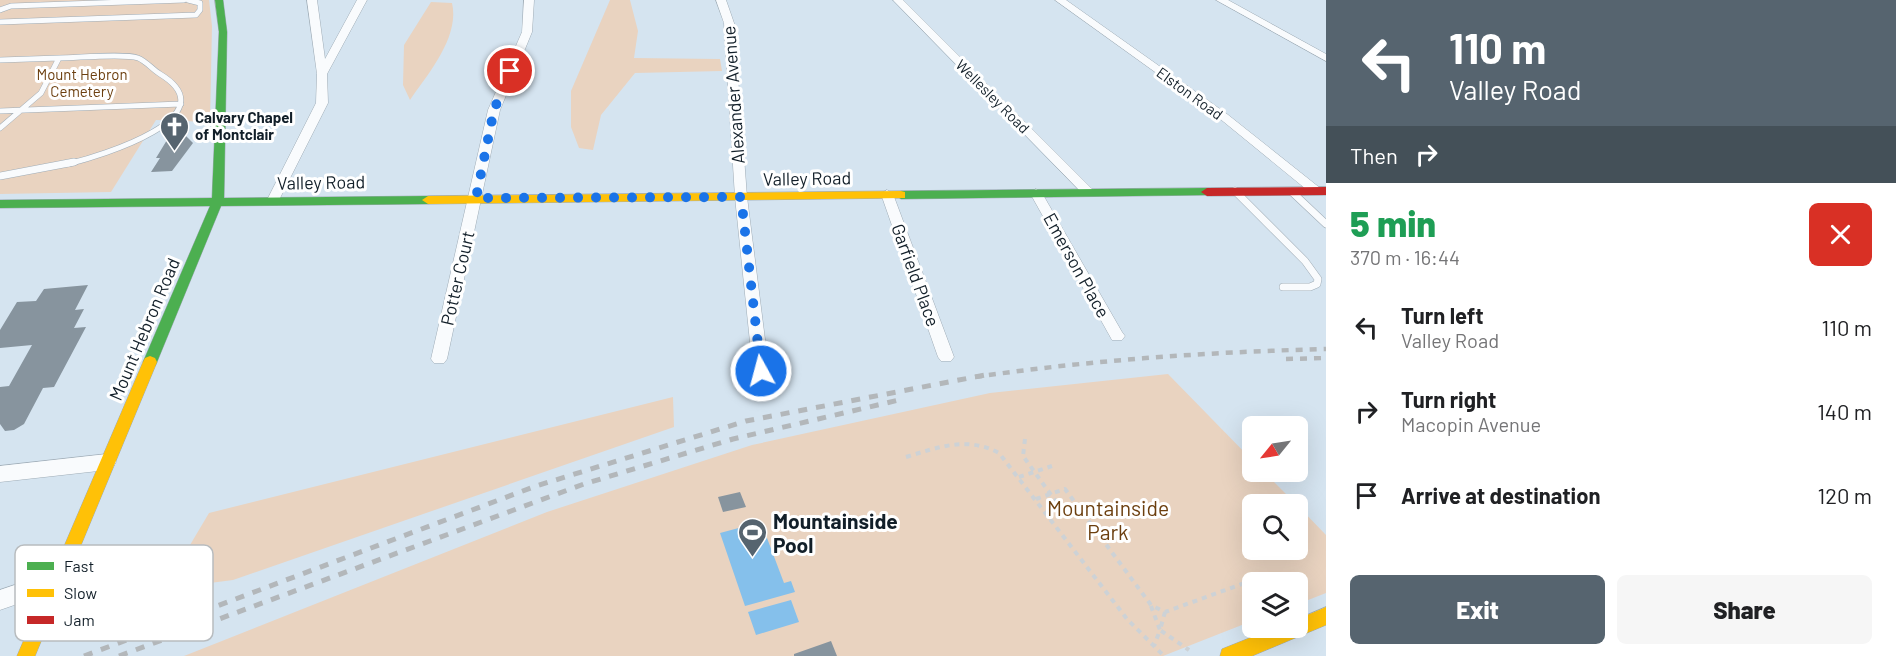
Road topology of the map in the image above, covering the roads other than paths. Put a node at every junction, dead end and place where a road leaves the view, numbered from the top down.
1 (15, 0) edge
2 (186, 0) edge
3 (219, 0) edge
4 (312, 0) edge
5 (362, 0) edge
6 (529, 0) edge
7 (721, 0) edge
8 (898, 0) edge
9 (1060, 0) edge
10 (1221, 0) edge
11 (11, 6) junction
12 (0, 13) edge
13 (0, 22) edge
14 (59, 58) junction
15 (1326, 58) edge
16 (0, 60) edge
17 (322, 74) junction
18 (181, 104) junction
19 (23, 110) junction
20 (0, 111) edge
21 (0, 128) edge
22 (0, 176) edge
23 (1234, 190) junction
24 (1291, 190) junction
25 (1321, 191) edge
26 (1088, 192) junction
27 (1036, 193) junction
28 (886, 194) junction
29 (741, 197) junction
30 (476, 198) junction
31 (273, 200) junction
32 (218, 201) junction
33 (0, 204) edge
34 (1326, 224) edge
35 (1283, 288) dead end
36 (1117, 336) dead end
37 (946, 357) dead end
38 (439, 359) dead end
39 (761, 371) dead end
40 (107, 462) junction
41 (0, 474) edge
42 (73, 545) edge
43 (15, 595) edge
44 (0, 600) edge
45 (1326, 616) edge
46 (33, 641) edge
47 (26, 656) edge
48 (1229, 656) edge

1 - 11 lane
2 - 11 lane
2 - 13 lane
3 - 32 main road, Mount Hebron Road
4 - 17 street
5 - 17 street
6 - 30 street, Potter Court
7 - 29 street, Alexander Avenue
8 - 26 street, Wellesley Road
9 - 25 street, Elston Road
10 - 15 street
11 - 12 lane
14 - 16 lane
14 - 18 lane
14 - 19 lane
17 - 31 street
18 - 19 lane
18 - 22 lane
19 - 20 lane
19 - 21 lane
23 - 24 main road, Valley Road
23 - 26 main road, Valley Road
23 - 35 lane
24 - 25 main road, Valley Road
24 - 34 lane
26 - 27 main road, Valley Road
27 - 28 main road, Valley Road
27 - 36 street, Emerson Place
28 - 29 main road, Valley Road
28 - 37 street, Garfield Place
29 - 30 main road, Valley Road
29 - 39 street, Alexander Avenue
30 - 31 main road, Valley Road
30 - 38 street, Potter Court
31 - 32 main road, Valley Road
32 - 33 main road, Valley Road
32 - 40 main road, Mount Hebron Road
40 - 41 street
40 - 42 main road, Mount Hebron Road
43 - 44 street
45 - 48 main road
46 - 47 main road, Mount Hebron Road

